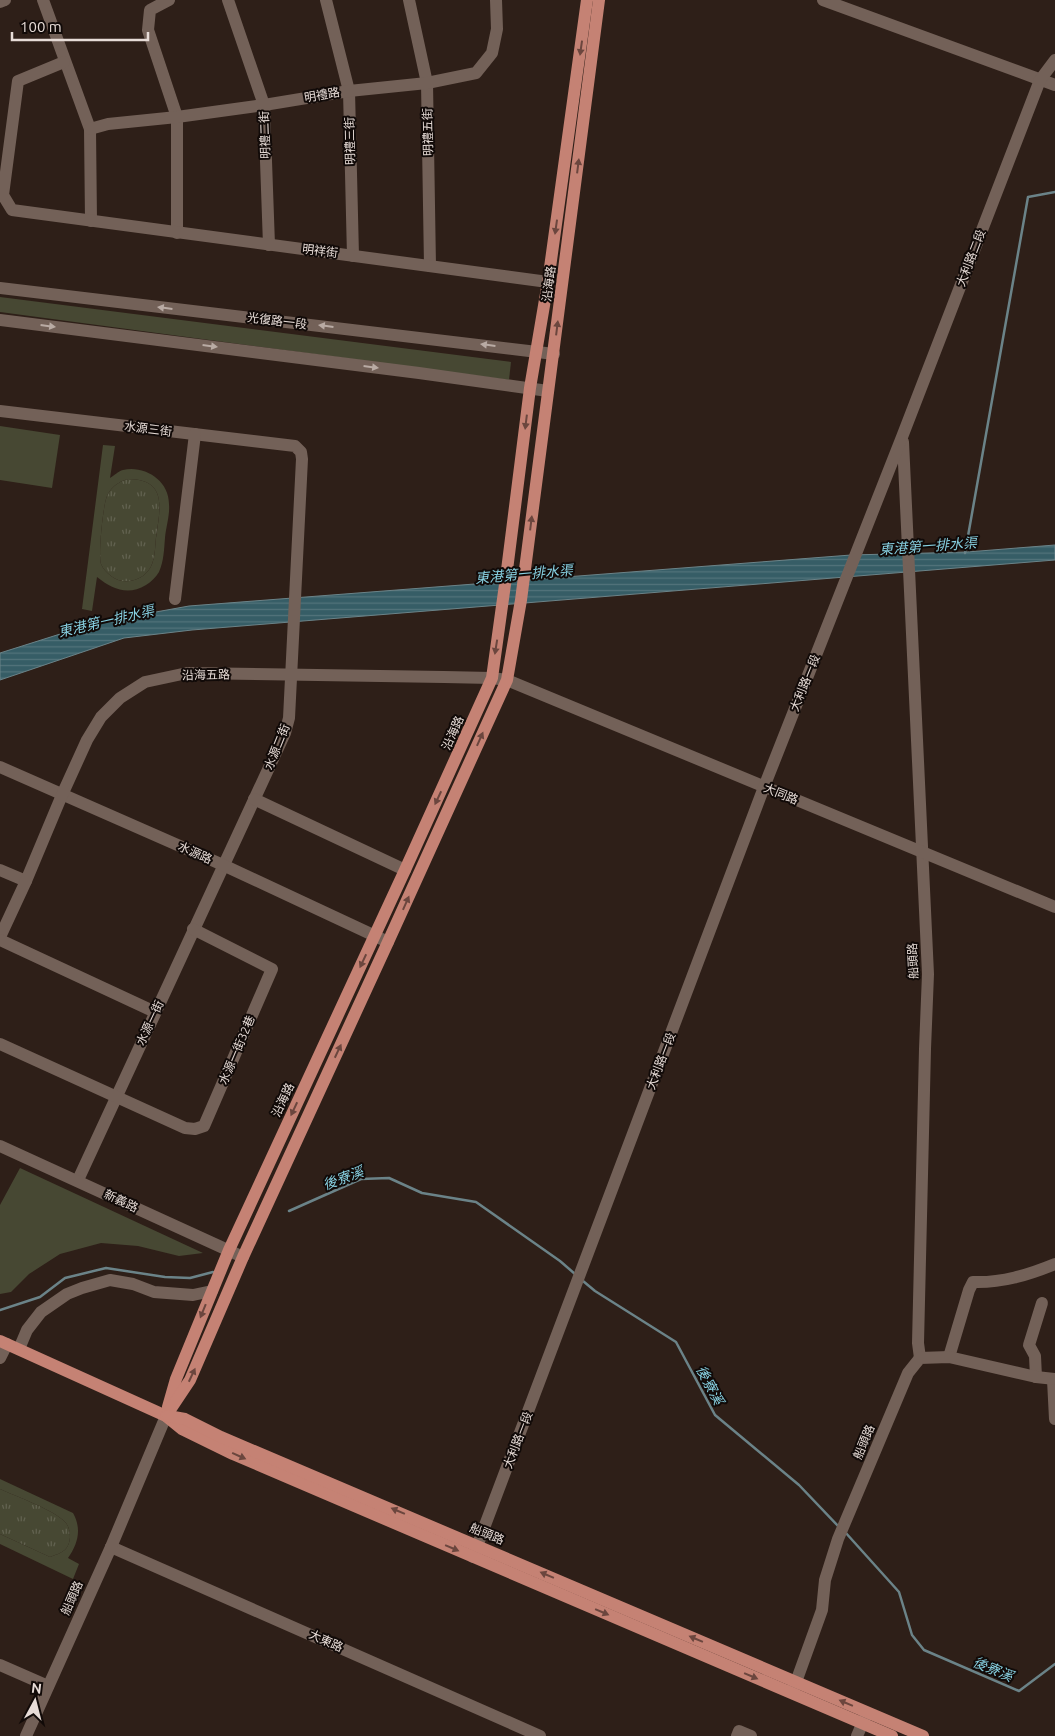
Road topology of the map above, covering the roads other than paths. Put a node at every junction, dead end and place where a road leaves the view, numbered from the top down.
1 (6, 0) edge
2 (43, 0) edge
3 (169, 0) edge
4 (228, 0) edge
5 (326, 0) edge
6 (408, 0) edge
7 (496, 0) edge
8 (587, 0) edge
9 (599, 0) edge
10 (823, 0) edge
11 (0, 2) edge
12 (1055, 60) edge
13 (64, 62) junction
14 (1040, 80) junction
15 (428, 83) junction
16 (1055, 85) edge
17 (349, 91) junction
18 (264, 105) junction
19 (177, 117) junction
20 (90, 129) junction
21 (91, 221) junction
22 (177, 233) junction
23 (269, 245) junction
24 (353, 256) junction
25 (430, 266) junction
26 (548, 282) junction
27 (0, 288) edge
28 (0, 320) edge
29 (536, 351) junction
30 (554, 354) junction
31 (530, 388) junction
32 (548, 391) junction
33 (0, 412) edge
34 (195, 434) junction
35 (902, 437) junction
36 (296, 585) joint
37 (175, 599) dead end
38 (291, 676) junction
39 (492, 678) junction
40 (507, 680) junction
41 (0, 767) edge
42 (764, 787) junction
43 (62, 795) junction
44 (254, 799) junction
45 (922, 852) junction
46 (223, 865) junction
47 (0, 870) edge
48 (405, 870) junction
49 (26, 881) junction
50 (1055, 907) edge
51 (193, 929) junction
52 (375, 935) junction
53 (0, 936) edge
54 (0, 940) edge
55 (388, 942) junction
56 (155, 1012) junction
57 (0, 1044) edge
58 (116, 1096) junction
59 (0, 1146) edge
60 (78, 1180) junction
61 (228, 1250) junction
62 (243, 1257) junction
63 (1055, 1264) edge
64 (212, 1291) junction
65 (1042, 1303) dead end
66 (8, 1344) edge
67 (948, 1357) junction
68 (0, 1358) edge
69 (920, 1358) junction
70 (1036, 1377) junction
71 (1054, 1379) edge
72 (166, 1416) junction
73 (1055, 1419) edge
74 (111, 1547) junction
75 (475, 1551) junction
76 (0, 1665) edge
77 (48, 1686) junction
78 (793, 1688) junction
79 (865, 1718) junction
80 (26, 1736) edge
81 (540, 1736) edge
82 (857, 1736) edge
83 (892, 1736) edge
84 (923, 1736) edge

1 - 11 street
2 - 13 street
3 - 19 street
4 - 18 street, 明禮二街
5 - 17 street, 明禮三街
6 - 15 street, 明禮五街
7 - 15 street, 明禮路
8 -> 26 main road, 沿海路
30 -> 9 main road, 沿海路
10 - 14 street
12 - 14 street, 大利路二段
13 - 20 street
13 - 21 street, 明祥街
14 - 16 street
14 - 35 street, 大利路二段
15 - 17 street, 明禮路
15 - 25 street, 明禮五街
17 - 18 street, 明禮路
17 - 24 street, 明禮三街
18 - 19 street, 明禮路
18 - 23 street, 明禮二街
19 - 20 street, 明禮路
19 - 22 street
20 - 21 street
21 - 22 street, 明祥街
22 - 23 street, 明祥街
23 - 24 street, 明祥街
24 - 25 street, 明祥街
25 - 26 street, 明祥街
26 - 29 main road, 沿海路
29 -> 27 street, 光復路一段
28 -> 31 street
29 - 30 street, 光復路一段
29 - 31 main road, 沿海路
30 - 32 main road, 沿海路
31 - 32 street
31 -> 39 main road, 沿海路
40 -> 32 main road, 沿海路
33 - 34 street, 水源三街
34 - 36 street, 水源三街
34 - 37 street
35 - 42 street, 大利路一段
35 - 45 street, 船頭路
36 - 38 street, 水源二街
38 - 39 street, 沿海五路
38 - 43 street, 沿海五路
38 - 44 street, 水源二街
39 - 40 street, 沿海五路
39 -> 48 main road, 沿海路
40 - 42 street, 大同路
55 -> 40 main road
41 - 43 street, 水源路
42 - 45 street, 大同路
42 - 75 street, 大利路一段
43 - 46 street, 水源路
43 - 49 street, 沿海五路
44 - 46 street, 水源二街
44 - 48 street
45 - 50 street, 大同路
45 - 69 street, 船頭路
46 - 51 street, 水源一街
46 - 52 street, 水源路
47 - 49 street
48 - 52 main road, 沿海路
49 - 53 street, 沿海五路
51 - 56 street, 水源一街
51 - 58 street, 水源一街32巷
52 - 55 street, 水源路
52 -> 61 main road, 沿海路
54 - 56 street
62 -> 55 main road
56 - 58 street, 水源一街
57 - 58 street
58 - 60 street, 水源一街
59 - 60 street, 新義路
60 - 61 street, 新義路
61 - 62 street, 新義路
61 - 64 main road, 沿海路
72 -> 62 main road
63 - 67 street
64 - 66 street
64 -> 72 main road, 沿海路
65 - 70 street
66 - 68 street
66 - 72 main road, 船頭路
67 - 69 street
67 - 70 street
69 - 78 street, 船頭路
70 - 71 street
71 - 73 street
72 - 74 street, 船頭路
72 - 75 main road, 船頭路
74 - 77 street, 船頭路
74 - 81 street, 大東路
75 - 78 main road, 船頭路
76 - 77 street
77 - 80 street, 船頭路
78 - 79 main road, 船頭路
79 - 82 street
79 - 83 main road, 船頭路
79 - 84 main road, 船頭路

